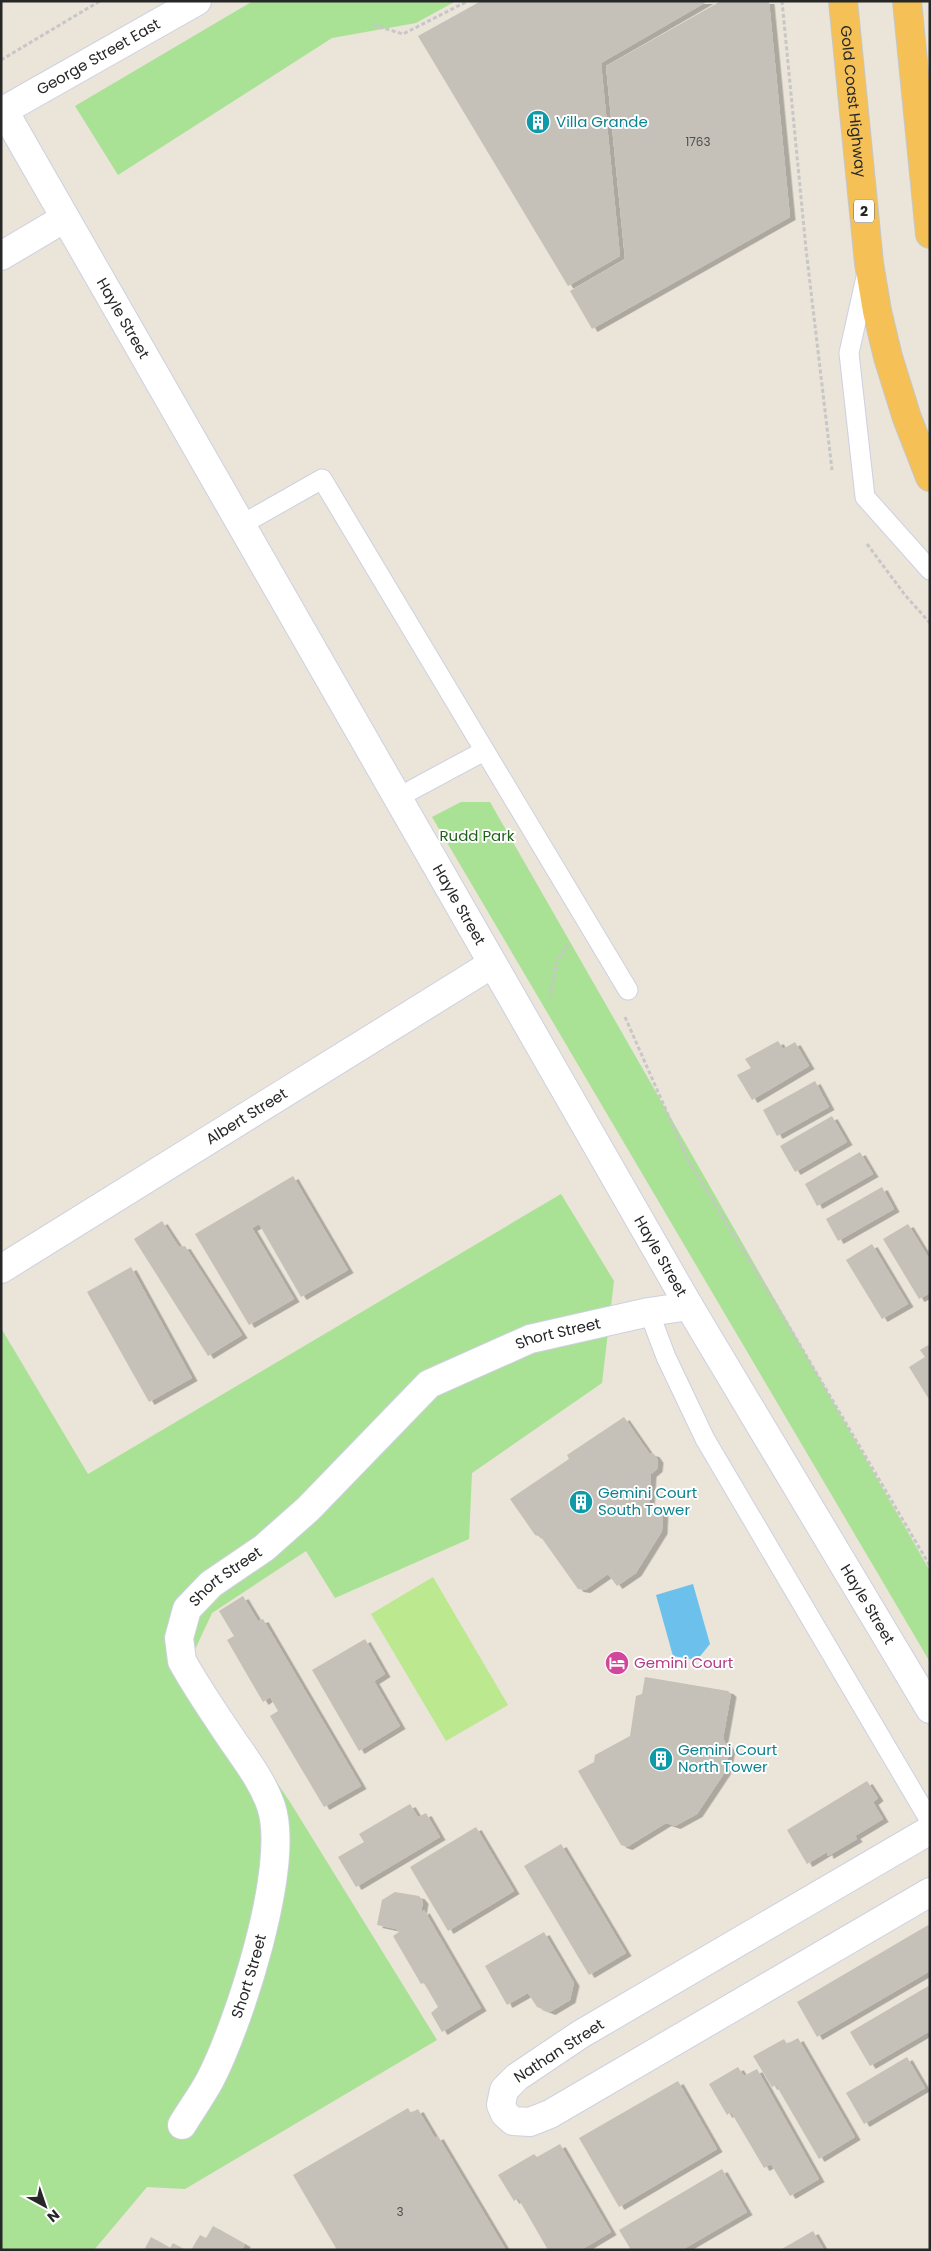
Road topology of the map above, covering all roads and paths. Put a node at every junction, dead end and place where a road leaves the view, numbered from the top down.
1 (100, 1) edge
2 (197, 1) edge
3 (468, 1) edge
4 (782, 1) edge
5 (843, 1) edge
6 (908, 1) edge
7 (373, 25) dead end
8 (1, 60) edge
9 (3, 111) edge
10 (926, 146) edge
11 (66, 218) junction
12 (930, 234) edge
13 (1, 256) edge
14 (869, 263) junction
15 (832, 474) dead end
16 (930, 477) edge
17 (241, 525) junction
18 (865, 541) dead end
19 (930, 570) edge
20 (930, 623) edge
21 (484, 751) junction
22 (398, 798) junction
23 (568, 945) dead end
24 (492, 964) junction
25 (628, 990) joint
26 (550, 1005) dead end
27 (1, 1269) edge
28 (689, 1306) junction
29 (648, 1312) junction
30 (930, 1566) edge
31 (930, 1709) edge
32 (930, 1821) edge
33 (930, 1830) edge
34 (930, 1892) edge
35 (182, 2125) dead end

1 - 8 path
2 - 9 street, George Street East
3 - 7 path
4 - 15 path
5 - 14 highway, Gold Coast Highway / 2
6 - 10 highway
9 - 11 street, Hayle Street
10 - 12 highway
11 - 13 street
11 - 17 street, Hayle Street
14 - 16 highway, Gold Coast Highway / 2
14 - 19 lane, Gold Coast Highway
17 - 21 lane
17 - 22 street, Hayle Street
18 - 20 path
21 - 22 lane
21 - 25 lane
22 - 24 street, Hayle Street
23 - 26 path
24 - 27 street, Albert Street
24 - 28 street, Hayle Street
25 - 30 path
28 - 29 street, Short Street
28 - 31 street, Hayle Street
29 - 32 lane
29 - 35 street, Short Street
33 - 34 street, Nathan Street

